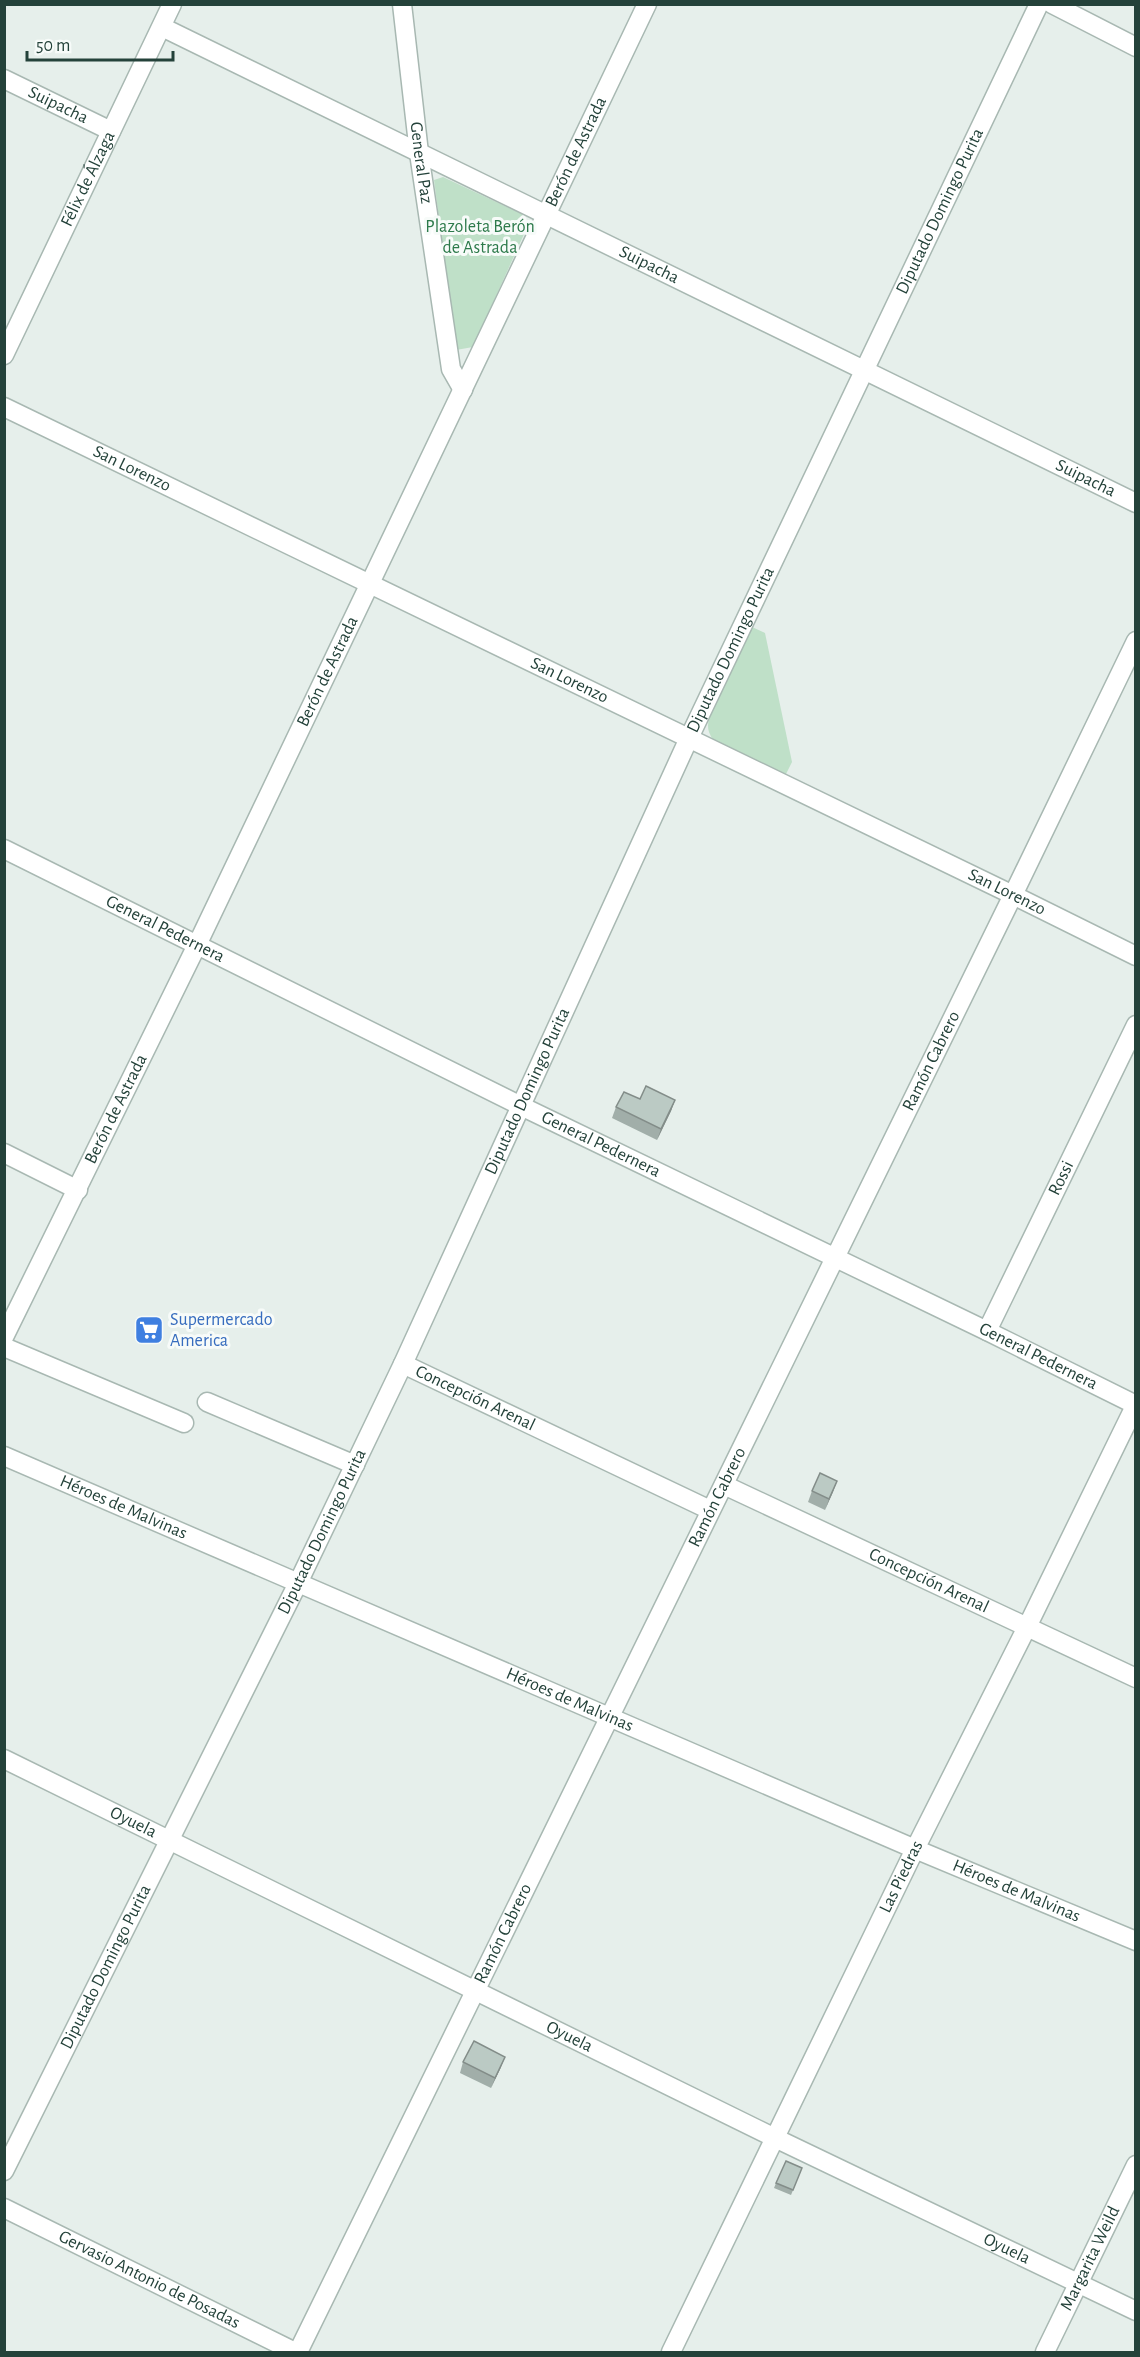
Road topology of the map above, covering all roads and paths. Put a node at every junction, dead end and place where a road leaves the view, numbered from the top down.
1 (172, 4) edge
2 (402, 4) edge
3 (647, 4) edge
4 (1039, 4) edge
5 (1052, 4) edge
6 (162, 27) junction
7 (1136, 47) edge
8 (4, 79) edge
9 (111, 131) junction
10 (419, 153) junction
11 (545, 215) junction
12 (4, 355) edge
13 (864, 370) junction
14 (463, 390) junction
15 (4, 407) edge
16 (1136, 503) edge
17 (370, 585) junction
18 (1136, 640) edge
19 (689, 738) junction
20 (4, 849) edge
21 (1013, 895) junction
22 (197, 945) junction
23 (1136, 956) edge
24 (1136, 1025) edge
25 (522, 1107) junction
26 (4, 1153) edge
27 (78, 1190) junction
28 (833, 1258) junction
29 (987, 1331) junction
30 (4, 1337) edge
31 (4, 1347) edge
32 (403, 1364) junction
33 (207, 1402) dead end
34 (1135, 1405) edge
35 (184, 1423) dead end
36 (4, 1456) edge
37 (355, 1466) junction
38 (724, 1485) junction
39 (710, 1510) junction
40 (298, 1583) junction
41 (1027, 1627) junction
42 (1136, 1678) edge
43 (609, 1717) junction
44 (4, 1759) edge
45 (170, 1839) junction
46 (915, 1849) junction
47 (1136, 1941) edge
48 (476, 1991) junction
49 (775, 2138) junction
50 (1136, 2165) edge
51 (4, 2171) edge
52 (4, 2208) edge
53 (1078, 2283) junction
54 (1136, 2311) edge
55 (297, 2352) edge
56 (670, 2352) edge
57 (1045, 2352) edge

1 - 6 street, Félix de Álzaga
2 - 10 street, General Paz
3 - 11 street, Berón de Astrada
4 - 13 street, Diputado Domingo Purita
5 - 7 street
6 - 9 street, Félix de Álzaga
6 - 10 street, Suipacha
8 - 9 street, Suipacha
9 - 12 street, Félix de Álzaga
10 - 11 street, Suipacha
10 - 14 street, General Paz
11 - 13 street, Suipacha
11 - 14 street, Berón de Astrada
13 - 16 street, Suipacha
13 - 19 street, Diputado Domingo Purita
14 - 17 street, Berón de Astrada
15 - 17 street, San Lorenzo
17 - 19 street, San Lorenzo
17 - 22 street, Berón de Astrada
18 - 21 street, Ramón Cabrero
19 - 21 street, San Lorenzo
19 - 25 street, Diputado Domingo Purita
20 - 22 street, General Pedernera
21 - 23 street, San Lorenzo
21 - 28 street, Ramón Cabrero
22 - 25 street, General Pedernera
22 - 27 street, Berón de Astrada
24 - 29 street, Rossi
25 - 28 street, General Pedernera
25 - 32 street, Diputado Domingo Purita
26 - 27 street
27 - 30 street, Berón de Astrada
28 - 29 street, General Pedernera
28 - 38 street, Ramón Cabrero
29 - 34 street, General Pedernera
31 - 35 street
32 - 37 street, Diputado Domingo Purita
32 - 39 street, Concepción Arenal
33 - 37 street
34 - 41 street, Las Piedras
36 - 40 street, Héroes de Malvinas
37 - 40 street, Diputado Domingo Purita
38 - 39 street, Ramón Cabrero
38 - 41 street, Concepción Arenal
39 - 43 street, Ramón Cabrero
40 - 43 street, Héroes de Malvinas
40 - 45 street, Diputado Domingo Purita
41 - 42 street, Concepción Arenal
41 - 46 street, Las Piedras
43 - 46 street, Héroes de Malvinas
43 - 48 street, Ramón Cabrero
44 - 45 street, Oyuela
45 - 48 street, Oyuela
45 - 51 street, Diputado Domingo Purita
46 - 47 street, Héroes de Malvinas
46 - 49 street, Las Piedras
48 - 49 street, Oyuela
48 - 55 street, Ramón Cabrero
49 - 53 street, Oyuela
49 - 56 street, Las Piedras
50 - 53 street, Margarita Weild
52 - 55 street, Gervasio Antonio de Posadas
53 - 54 street, Oyuela
53 - 57 street, Margarita Weild

